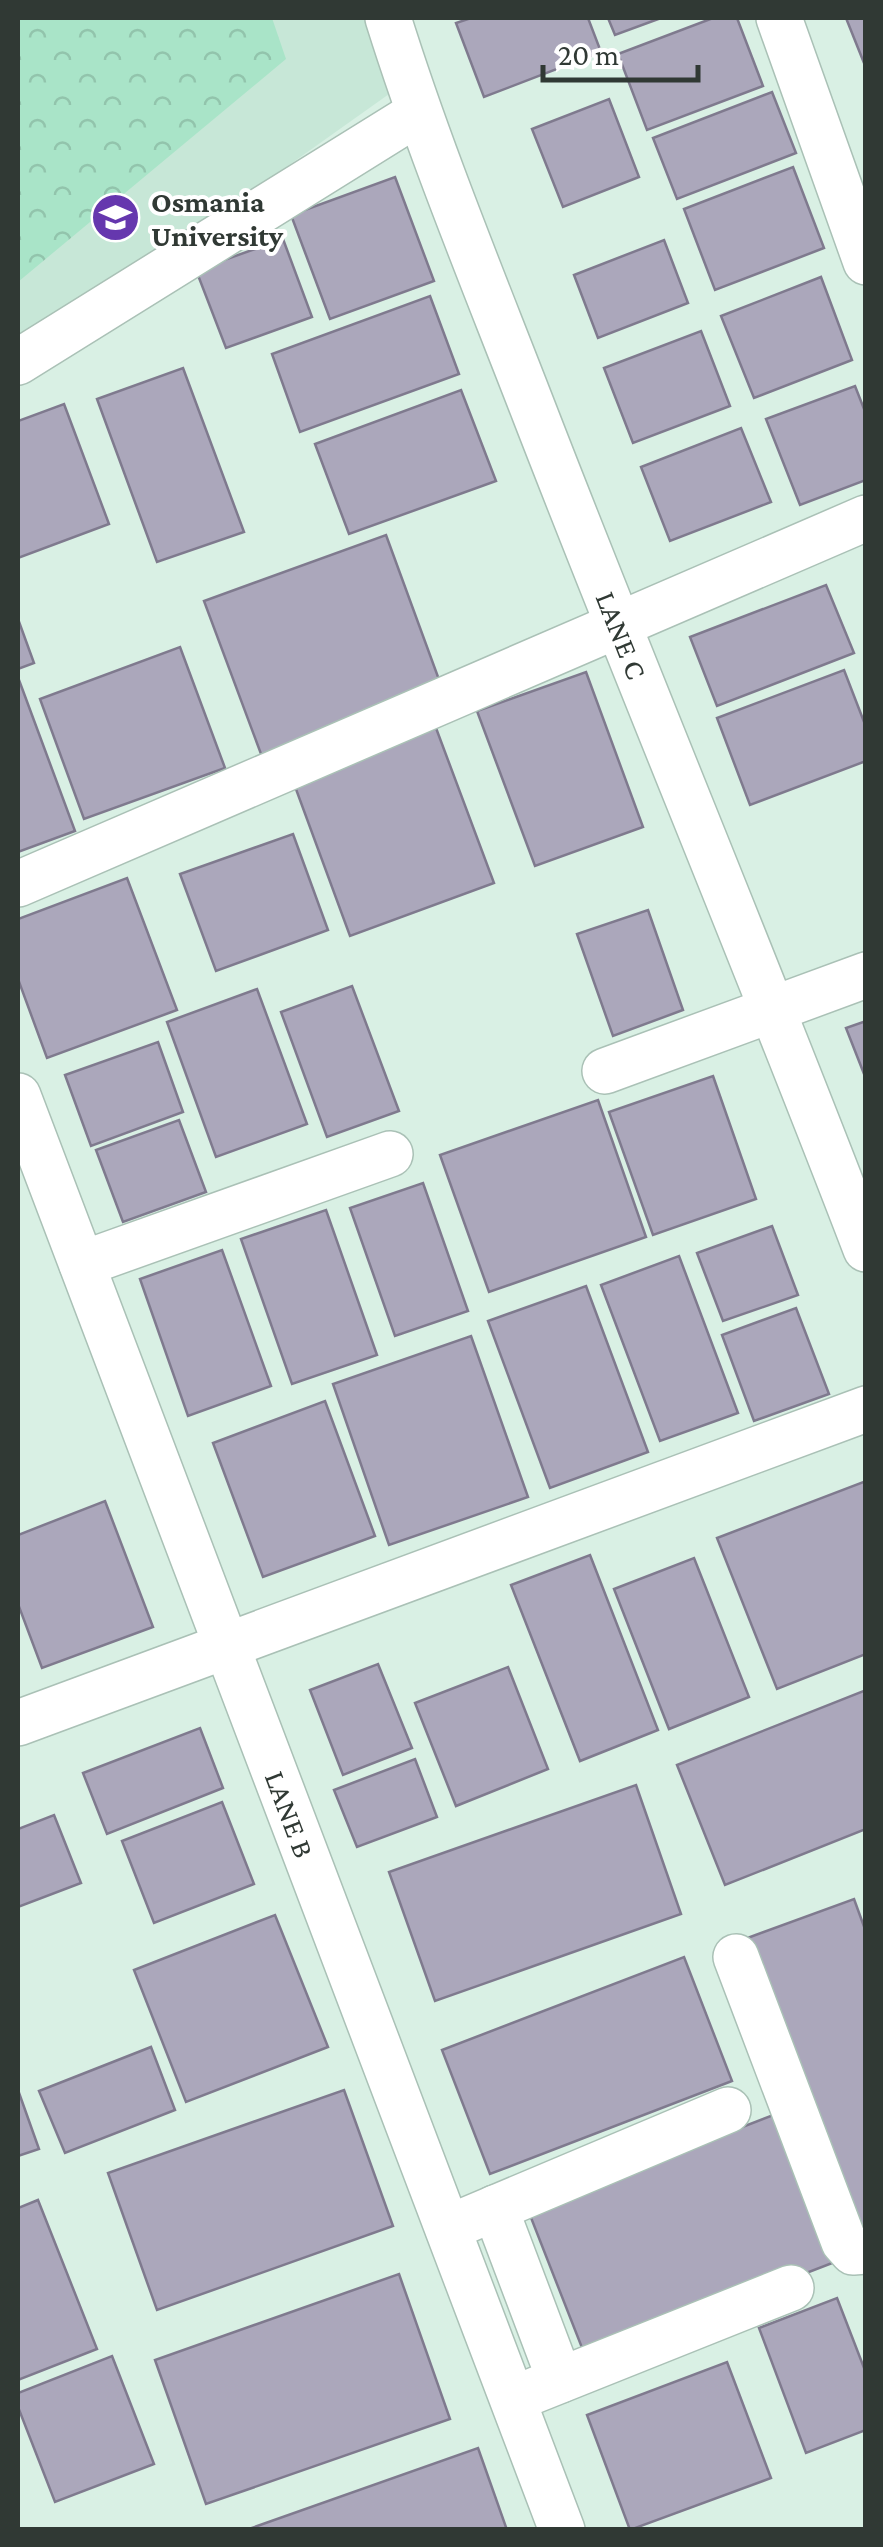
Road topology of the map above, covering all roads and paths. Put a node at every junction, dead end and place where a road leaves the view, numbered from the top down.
1 (388, 18) edge
2 (779, 18) edge
3 (418, 113) junction
4 (866, 262) edge
5 (18, 362) edge
6 (866, 518) edge
7 (617, 626) junction
8 (18, 884) edge
9 (866, 975) edge
10 (773, 1007) junction
11 (605, 1071) dead end
12 (18, 1096) edge
13 (390, 1154) dead end
14 (866, 1249) edge
15 (82, 1264) junction
16 (866, 1409) edge
17 (226, 1644) junction
18 (18, 1723) edge
19 (736, 1957) dead end
20 (728, 2110) dead end
21 (496, 2208) junction
22 (448, 2228) junction
23 (866, 2251) edge
24 (790, 2288) dead end
25 (560, 2380) junction
26 (513, 2399) junction
27 (562, 2530) edge

1 - 3 street, LANE C
2 - 4 street
3 - 5 street
3 - 7 street, LANE C
6 - 7 street
7 - 8 street
7 - 10 street, LANE C
9 - 10 street
10 - 11 street
10 - 14 street, LANE C
12 - 15 street, LANE B
13 - 15 street
15 - 17 street, LANE B
16 - 17 street
17 - 18 street
17 - 22 street, LANE B
19 - 23 street
20 - 21 street
21 - 22 street
21 - 25 street
22 - 26 street, LANE B
24 - 25 street
25 - 26 street
26 - 27 street, LANE B

